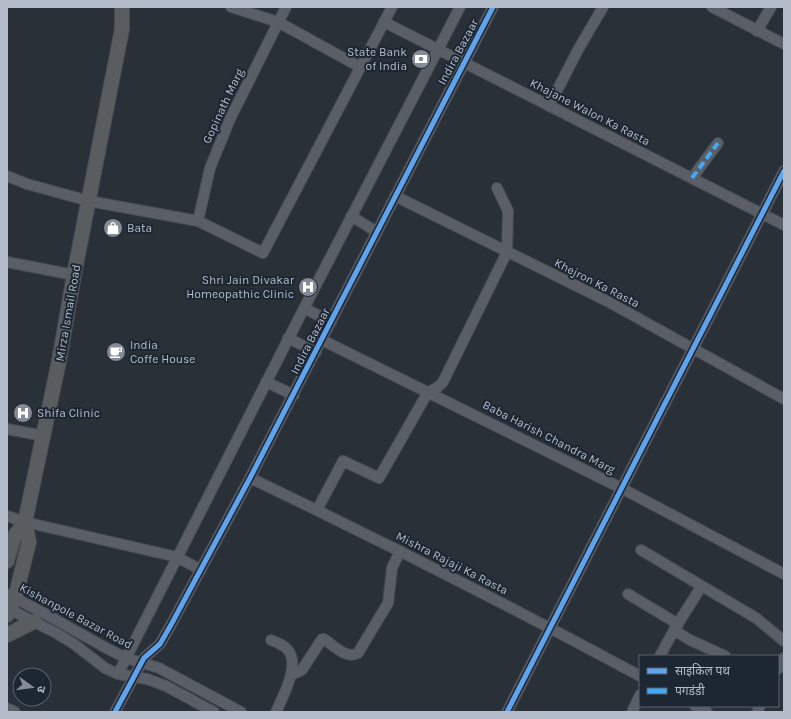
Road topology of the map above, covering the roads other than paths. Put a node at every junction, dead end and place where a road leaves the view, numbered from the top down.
1 (122, 7) edge
2 (231, 7) edge
3 (286, 7) edge
4 (392, 7) edge
5 (460, 7) edge
6 (493, 7) edge
7 (603, 7) edge
8 (712, 7) edge
9 (771, 7) edge
10 (278, 22) junction
11 (384, 22) junction
12 (757, 31) junction
13 (784, 44) edge
14 (438, 50) junction
15 (464, 63) junction
16 (360, 67) junction
17 (549, 106) junction
18 (718, 143) dead end
19 (784, 171) edge
20 (7, 176) edge
21 (692, 178) junction
22 (497, 188) dead end
23 (395, 196) junction
24 (89, 201) junction
25 (762, 214) junction
26 (352, 216) junction
27 (198, 221) junction
28 (784, 225) edge
29 (377, 232) junction
30 (507, 252) junction
31 (7, 262) edge
32 (74, 275) junction
33 (304, 308) junction
34 (331, 322) junction
35 (288, 338) junction
36 (322, 340) junction
37 (694, 349) junction
38 (316, 352) junction
39 (266, 382) junction
40 (428, 392) junction
41 (294, 395) junction
42 (784, 399) edge
43 (7, 429) edge
44 (44, 436) junction
45 (250, 478) junction
46 (623, 489) junction
47 (317, 510) junction
48 (7, 516) edge
49 (25, 522) junction
50 (641, 550) dead end
51 (400, 551) junction
52 (177, 557) junction
53 (7, 561) edge
54 (201, 570) junction
55 (784, 574) edge
56 (701, 587) junction
57 (628, 594) dead end
58 (9, 605) edge
59 (35, 622) junction
60 (676, 627) junction
61 (550, 628) junction
62 (7, 635) edge
63 (271, 640) dead end
64 (784, 641) edge
65 (661, 655) edge
66 (723, 655) edge
67 (126, 658) junction
68 (784, 658) edge
69 (142, 662) junction
70 (779, 667) edge
71 (118, 674) junction
72 (291, 675) junction
73 (639, 675) edge
74 (134, 676) junction
75 (639, 697) edge
76 (697, 707) edge
77 (7, 708) edge
78 (15, 712) edge
79 (115, 712) edge
80 (214, 712) edge
81 (241, 712) edge
82 (276, 712) edge
83 (508, 712) edge
84 (632, 712) edge
85 (707, 712) edge

1 - 24 highway, Mirza Ismail Road
2 - 10 street
3 - 10 street, Gopinath Marg
4 - 11 street
5 - 14 street
6 - 15 street, Indira Bazaar
7 - 17 street
8 - 12 street
9 - 12 street
10 - 16 street
10 - 27 street, Gopinath Marg
11 - 14 street, Khajane Walon Ka Rasta
11 - 16 street
12 - 13 street
14 - 15 street, Khajane Walon Ka Rasta
14 - 26 street
15 - 17 street, Khajane Walon Ka Rasta
15 - 23 street, Indira Bazaar
16 - 27 street
17 - 21 street, Khajane Walon Ka Rasta
18 - 21 street
19 - 25 street
20 - 24 street
21 - 25 street, Khajane Walon Ka Rasta
22 - 30 street
23 - 29 street, Indira Bazaar
23 - 30 street, Khejron Ka Rasta
24 - 27 street
24 - 32 highway, Mirza Ismail Road
25 - 28 street, Khajane Walon Ka Rasta
25 - 37 street
26 - 29 street
26 - 33 street
29 - 34 street, Indira Bazaar
30 - 37 street, Khejron Ka Rasta
30 - 40 street
31 - 32 street
32 - 44 highway, Mirza Ismail Road
33 - 34 street
33 - 35 street
34 - 36 street, Indira Bazaar
35 - 38 street
35 - 39 street
36 - 38 street, Indira Bazaar
36 - 40 street, Baba Harish Chandra Marg
37 - 42 street, Khejron Ka Rasta
37 - 46 street
38 - 41 street, Indira Bazaar
39 - 41 street
39 - 52 street
40 - 46 street, Baba Harish Chandra Marg
40 - 47 street
41 - 45 street, Indira Bazaar
43 - 44 street
44 - 49 highway, Mirza Ismail Road
45 - 47 street, Mishra Rajaji Ka Rasta
45 - 54 street, Indira Bazaar
46 - 55 street, Baba Harish Chandra Marg
46 - 61 street
47 - 51 street, Mishra Rajaji Ka Rasta
48 - 49 street
49 - 52 street
49 - 53 highway
49 - 58 highway, Mirza Ismail Road
50 - 56 street
51 - 61 street, Mishra Rajaji Ka Rasta
51 - 72 street
52 - 54 street
52 - 67 street
54 - 69 street, Indira Bazaar
56 - 60 street
56 - 64 street
57 - 60 street
58 - 59 street
58 - 67 street, Kishanpole Bazar Road
59 - 62 highway
59 - 71 street
60 - 65 street
60 - 66 street
61 - 73 street, Mishra Rajaji Ka Rasta
61 - 83 street
63 - 72 street
67 - 69 street, Kishanpole Bazar Road
67 - 71 street
68 - 70 street
69 - 74 street, Indira Bazaar
69 - 81 street, Kishanpole Bazar Road
71 - 74 street
72 - 82 street
74 - 79 street, Indira Bazaar
74 - 80 street
75 - 84 street
76 - 85 street
77 - 78 street

